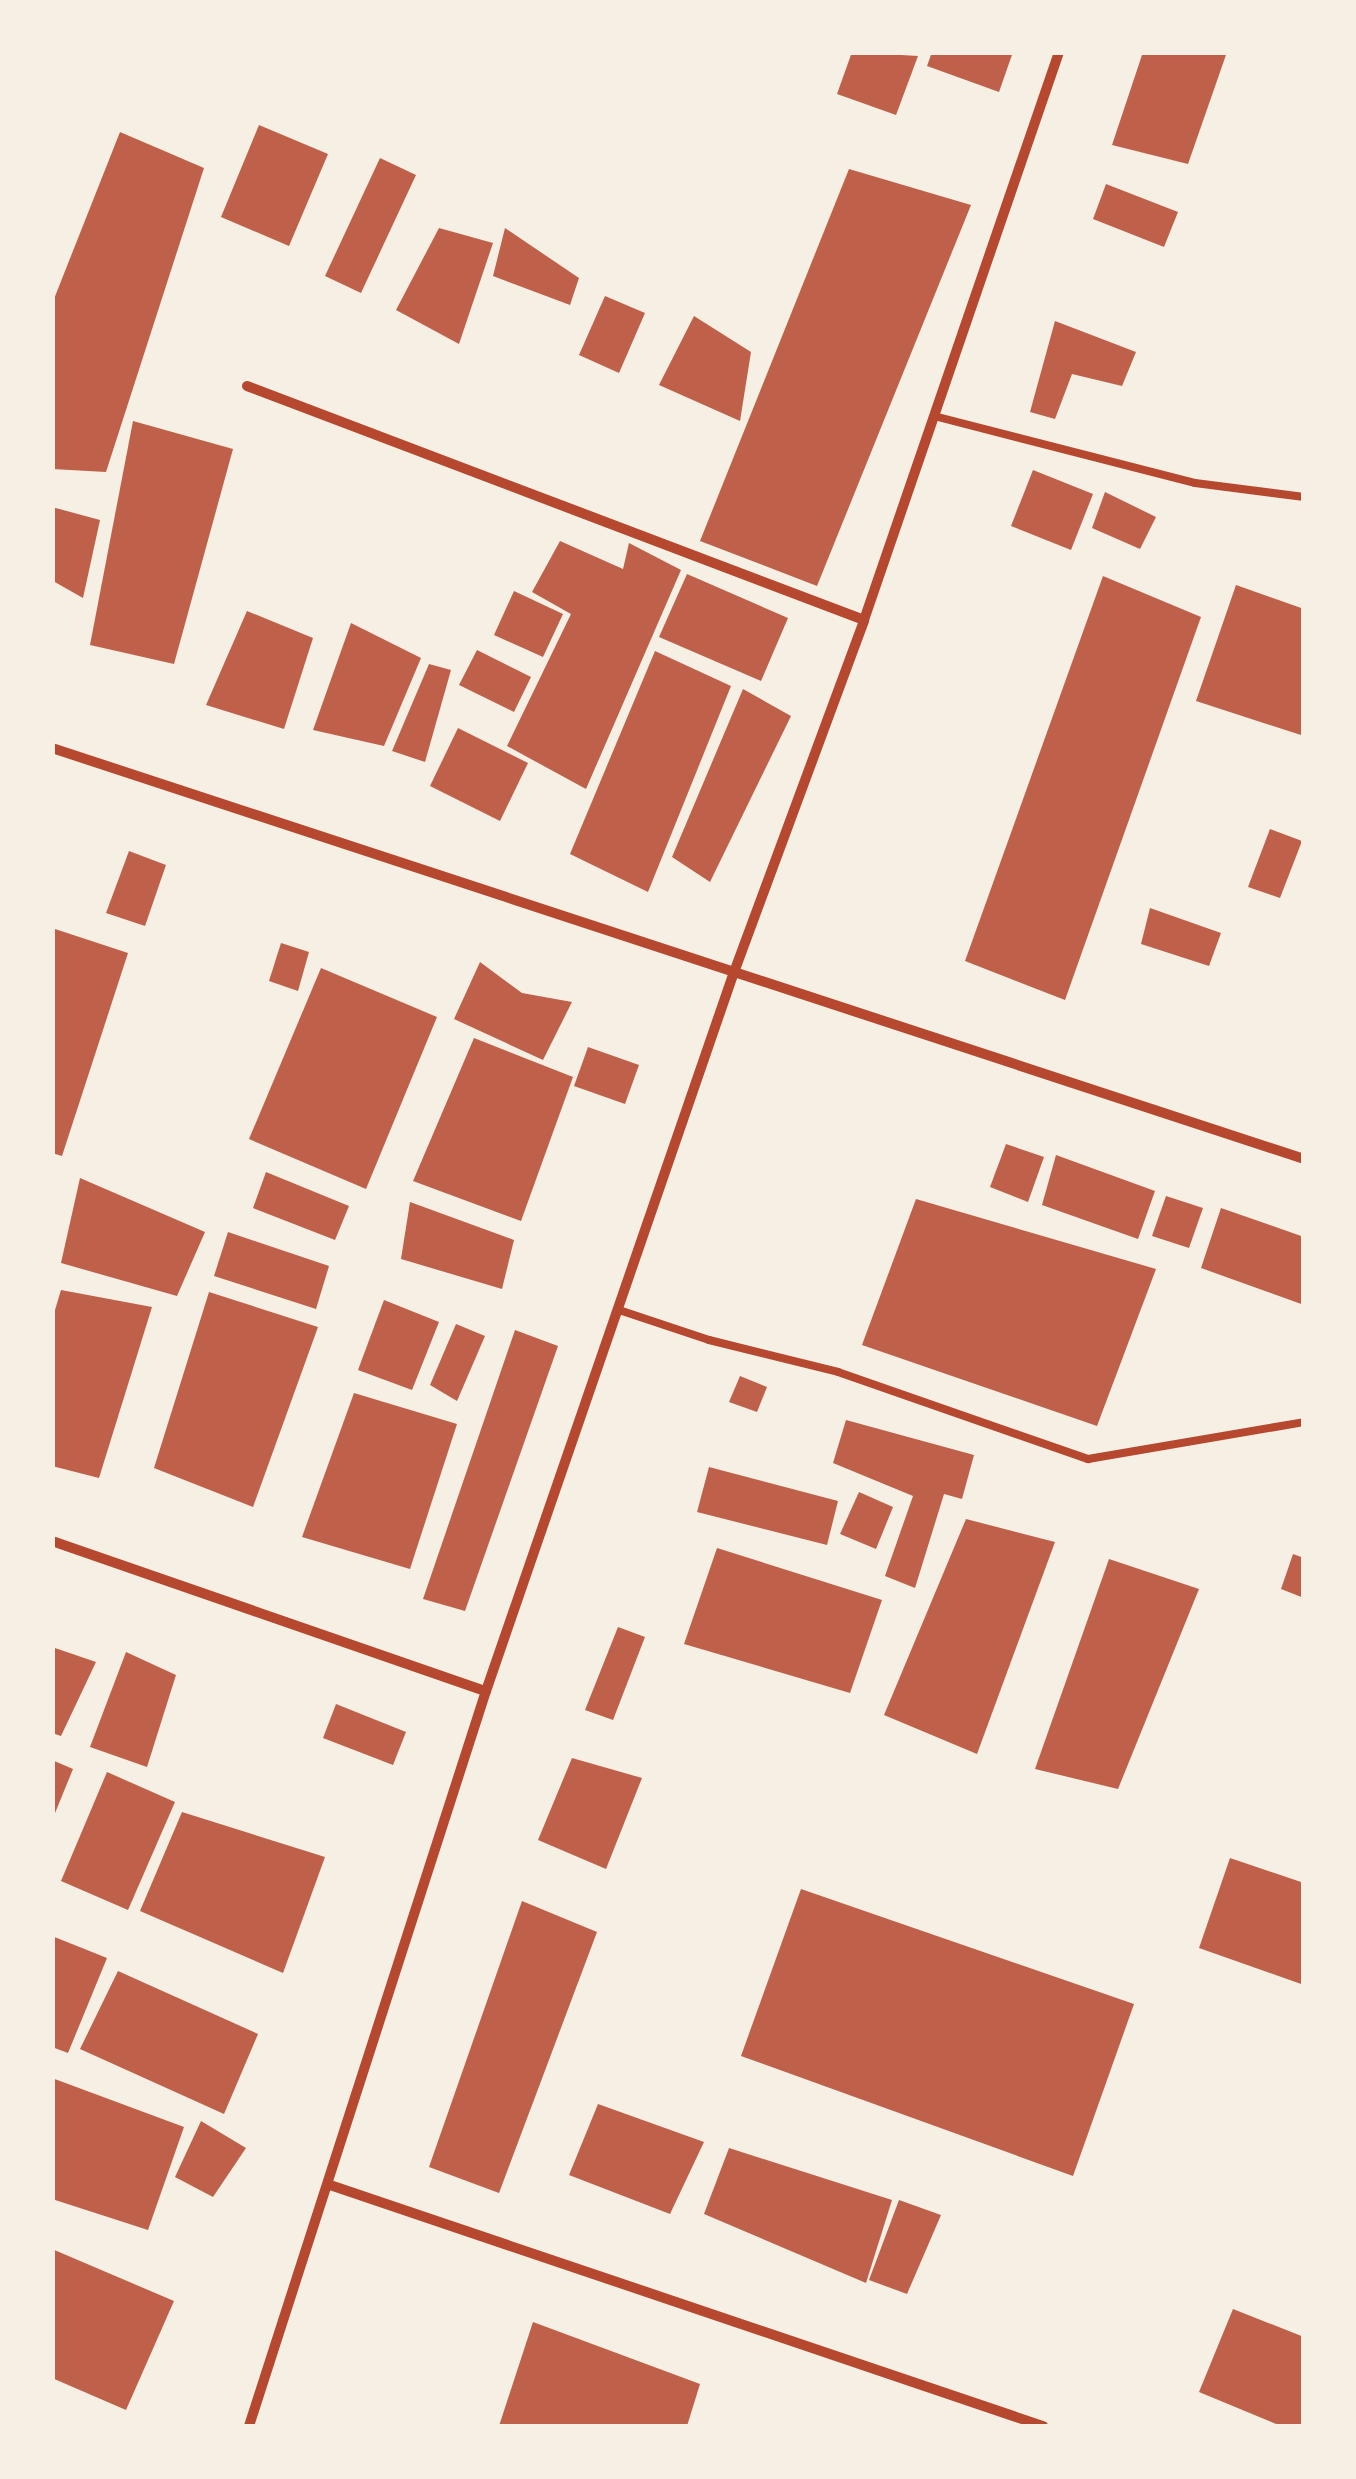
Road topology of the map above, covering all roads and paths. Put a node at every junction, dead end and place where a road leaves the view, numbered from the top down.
1 (1059, 52) edge
2 (247, 386) dead end
3 (934, 416) junction
4 (1304, 497) edge
5 (864, 620) junction
6 (52, 748) edge
7 (733, 975) junction
8 (1304, 1158) edge
9 (619, 1310) junction
10 (1304, 1422) edge
11 (52, 1541) edge
12 (486, 1691) junction
13 (330, 2185) junction
14 (249, 2426) edge
15 (1043, 2426) edge

1 - 3 street
2 - 5 street
3 - 4 lane
3 - 5 street
5 - 7 street
6 - 7 street
7 - 8 street
7 - 9 street
9 - 10 lane
9 - 12 street
11 - 12 street
12 - 13 street
13 - 14 street
13 - 15 street

